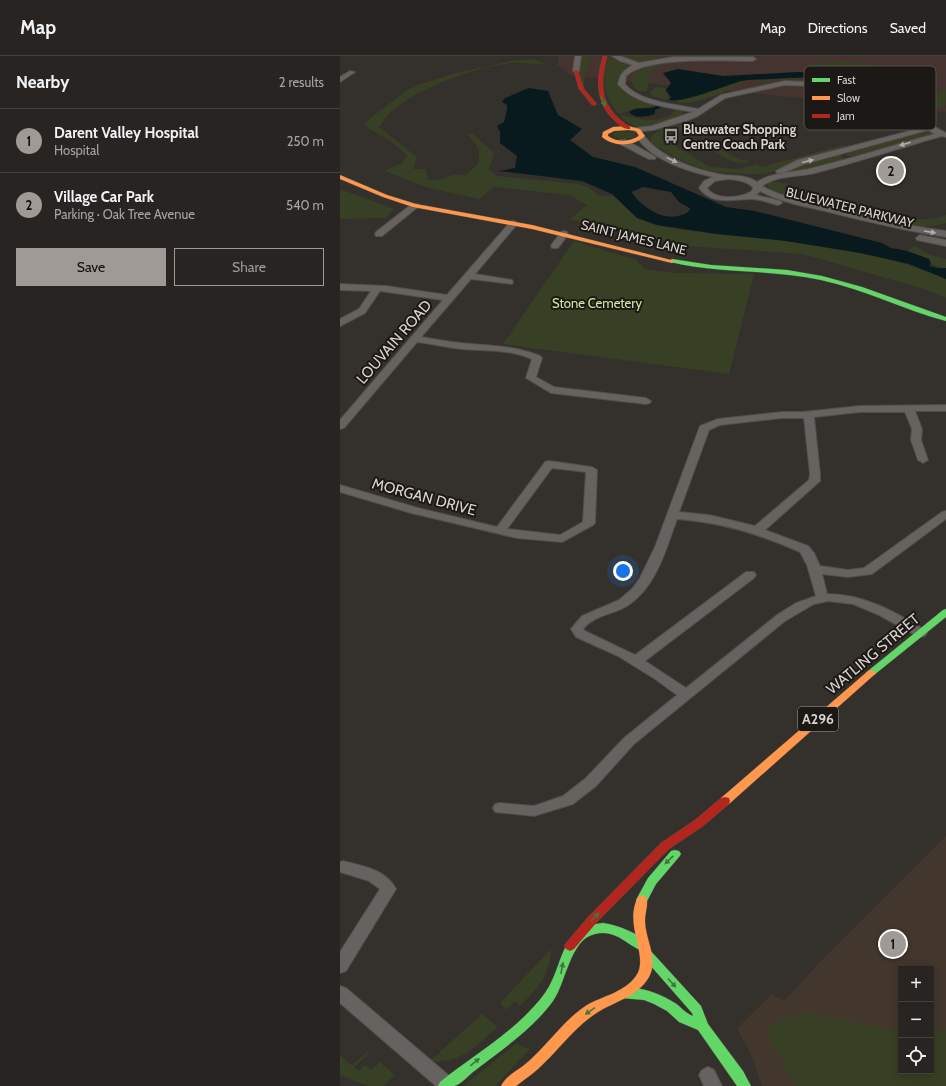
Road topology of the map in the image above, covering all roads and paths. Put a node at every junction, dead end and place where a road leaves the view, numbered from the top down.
1 (578, 56) edge
2 (615, 56) edge
3 (753, 59) dead end
4 (599, 60) edge
5 (640, 65) junction
6 (576, 71) joint
7 (352, 72) dead end
8 (340, 80) edge
9 (589, 80) dead end
10 (804, 83) edge
11 (598, 111) junction
12 (699, 111) junction
13 (628, 128) junction
14 (922, 130) edge
15 (934, 130) edge
16 (607, 132) junction
17 (639, 134) junction
18 (944, 134) edge
19 (622, 142) junction
20 (838, 153) junction
21 (850, 159) junction
22 (340, 177) edge
23 (725, 177) junction
24 (744, 178) junction
25 (704, 184) junction
26 (757, 186) junction
27 (747, 197) junction
28 (415, 206) junction
29 (514, 223) junction
30 (379, 234) dead end
31 (564, 234) junction
32 (946, 234) edge
33 (946, 243) edge
34 (555, 246) dead end
35 (469, 276) junction
36 (509, 282) dead end
37 (340, 287) edge
38 (377, 288) junction
39 (450, 298) junction
40 (946, 319) edge
41 (340, 323) edge
42 (415, 339) junction
43 (646, 402) dead end
44 (909, 408) junction
45 (946, 408) edge
46 (809, 414) junction
47 (340, 426) edge
48 (923, 460) dead end
49 (340, 488) edge
50 (946, 514) edge
51 (674, 515) junction
52 (758, 530) junction
53 (500, 531) junction
54 (814, 569) junction
55 (750, 575) dead end
56 (823, 598) junction
57 (946, 612) edge
58 (921, 633) junction
59 (636, 661) junction
60 (686, 695) junction
61 (500, 808) dead end
62 (692, 829) junction
63 (343, 867) dead end
64 (570, 946) junction
65 (645, 950) junction
66 (340, 966) edge
67 (340, 993) edge
68 (625, 994) junction
69 (702, 1026) junction
70 (530, 1068) junction
71 (528, 1083) dead end
72 (446, 1085) edge
73 (508, 1086) edge
74 (744, 1086) edge

1 - 6 street
2 - 5 street
3 - 5 street
4 -> 13 street
5 - 12 street
6 - 11 street
7 - 8 street
9 - 11 street
10 - 12 street
11 - 16 street
12 - 17 street
13 - 16 street
13 - 17 street
14 - 20 street
15 - 18 street
16 - 19 street
17 - 19 street
17 -> 23 street
18 -> 21 street
19 - 25 street
20 - 21 street
24 -> 20 street
21 - 26 street
22 - 28 street, SAINT JAMES LANE
23 - 24 street
23 - 25 street
24 - 26 street, BLUEWATER PARKWAY
25 - 27 street, BLUEWATER PARKWAY
26 - 27 street
26 -> 32 street, BLUEWATER PARKWAY
27 - 33 street, BLUEWATER PARKWAY
28 - 29 street, SAINT JAMES LANE
28 - 30 street
29 - 31 street, SAINT JAMES LANE
29 - 35 street, LOUVAIN ROAD
31 - 34 street
31 - 40 street, SAINT JAMES LANE
35 - 36 street
35 - 39 street, LOUVAIN ROAD
37 - 38 street
38 - 39 street
38 - 41 street
39 - 42 street, LOUVAIN ROAD
42 - 43 street
42 - 47 street, LOUVAIN ROAD
44 - 45 street
44 - 46 street
44 - 48 street
46 - 51 street
46 - 52 street
49 - 53 street, MORGAN DRIVE
50 - 54 street
51 - 52 street
51 - 59 street
52 - 54 street
53 - 53 street, MORGAN DRIVE
54 - 56 street
55 - 59 street
56 - 58 street
56 - 60 street
57 - 58 street, WATLING STREET / A296
58 - 62 street, WATLING STREET / A296
59 - 60 street
60 - 61 street
64 -> 62 street, WATLING STREET / A296
62 -> 65 street, WATLING STREET / A296
63 - 66 street
64 - 65 street
72 -> 64 street
65 - 68 street
65 -> 69 street
67 - 72 street
68 - 69 street
68 -> 70 street
69 - 74 street
70 - 71 street
70 - 73 street

